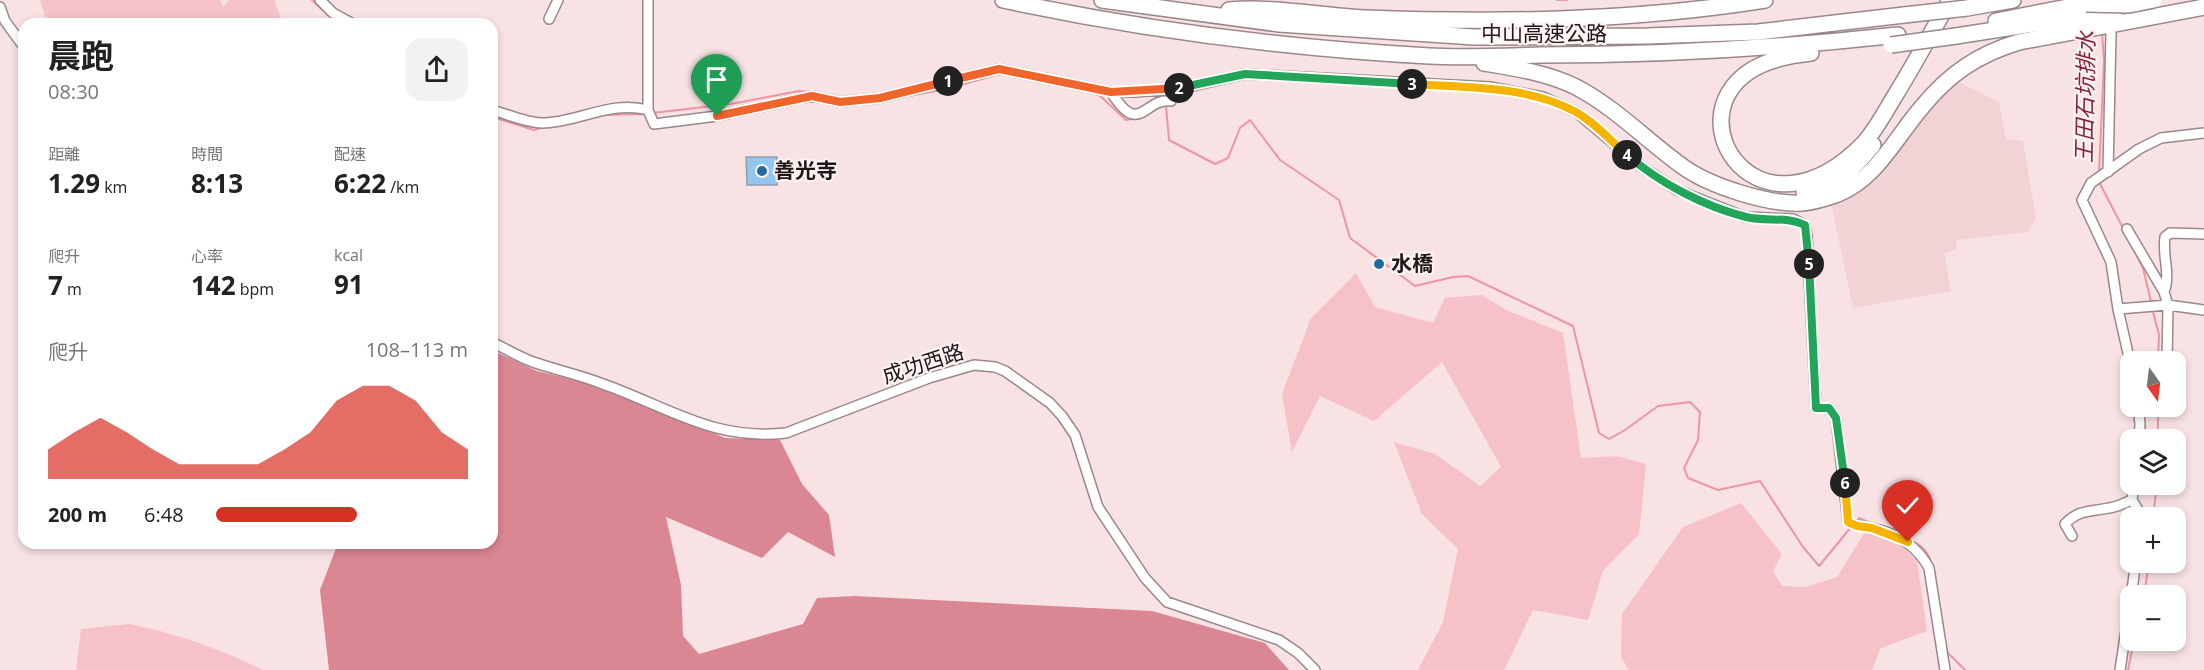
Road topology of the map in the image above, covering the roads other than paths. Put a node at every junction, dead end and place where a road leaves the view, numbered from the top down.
1 (320, 0) edge
2 (558, 0) edge
3 (648, 0) edge
4 (1003, 0) edge
5 (1102, 0) edge
6 (1699, 0) edge
7 (1765, 0) edge
8 (1950, 0) edge
9 (2013, 0) edge
10 (2154, 0) edge
11 (1964, 4) edge
12 (0, 7) edge
13 (2204, 7) edge
14 (1202, 15) junction
15 (2100, 15) edge
16 (342, 18) edge
17 (549, 19) dead end
18 (1493, 19) junction
19 (18, 39) edge
20 (1895, 40) junction
21 (1430, 56) junction
22 (1111, 92) junction
23 (1171, 101) dead end
24 (498, 112) edge
25 (649, 113) junction
26 (2204, 133) edge
27 (2102, 175) junction
28 (1753, 195) junction
29 (2127, 229) dead end
30 (2204, 234) edge
31 (2164, 292) junction
32 (2168, 305) junction
33 (2118, 309) junction
34 (2204, 310) edge
35 (498, 345) edge
36 (2128, 351) edge
37 (2167, 351) edge
38 (2133, 495) edge
39 (2132, 500) junction
40 (2136, 507) edge
41 (2072, 536) dead end
42 (2123, 651) edge
43 (1315, 670) edge
44 (1945, 670) edge
45 (2120, 670) edge

1 - 16 street
2 - 17 street
3 - 25 street
4 - 21 highway, 中山高速公路
5 - 14 highway, 中山高速公路
6 - 18 highway
7 - 18 highway
8 - 20 highway
9 - 11 highway, 中山高速公路
10 - 15 highway, 中山高速公路, bridge
11 - 14 highway, 中山高速公路, bridge
11 - 28 highway
12 - 19 street
13 - 15 highway
14 - 18 highway
15 - 20 highway, 中山高速公路
15 - 27 street
15 - 28 highway
20 - 21 highway, 中山高速公路
21 - 28 highway
22 - 23 street
22 - 25 street
22 - 44 street
24 - 25 street
26 - 27 street
27 - 33 street
29 - 31 street
30 - 31 street
31 - 32 street
32 - 33 street
32 - 34 street
32 - 37 street
33 - 36 street
35 - 43 street, 成功西路
38 - 39 street
39 - 40 street
39 - 41 street
42 - 45 street

